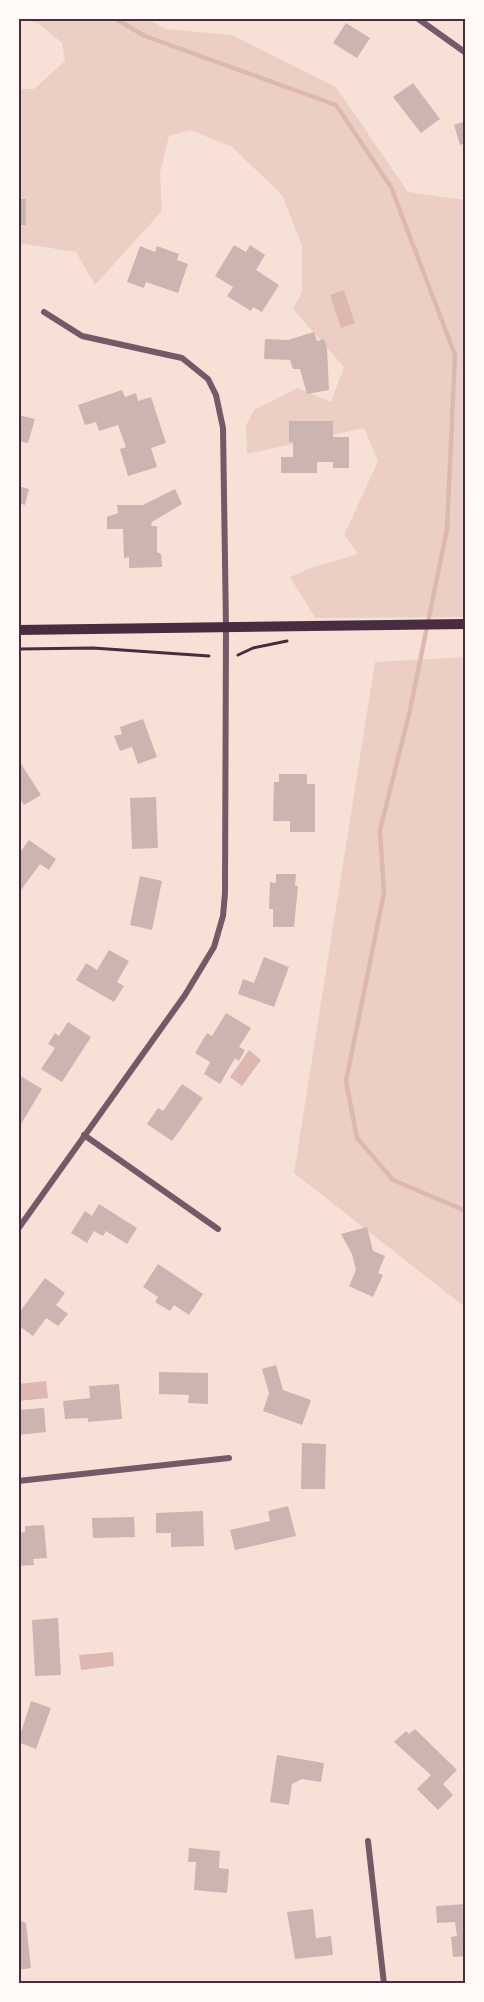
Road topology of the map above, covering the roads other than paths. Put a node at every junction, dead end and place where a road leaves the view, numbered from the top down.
1 (417, 18) edge
2 (466, 53) edge
3 (44, 312) dead end
4 (466, 624) edge
5 (226, 627) junction
6 (18, 630) edge
7 (84, 1136) junction
8 (18, 1229) edge
9 (218, 1229) dead end
10 (229, 1458) dead end
11 (18, 1481) edge
12 (368, 1841) dead end
13 (384, 1984) edge

1 - 2 street
3 - 5 street
4 - 5 main road
5 - 6 main road
5 - 7 street
7 - 8 street
7 - 9 street
10 - 11 street
12 - 13 street

